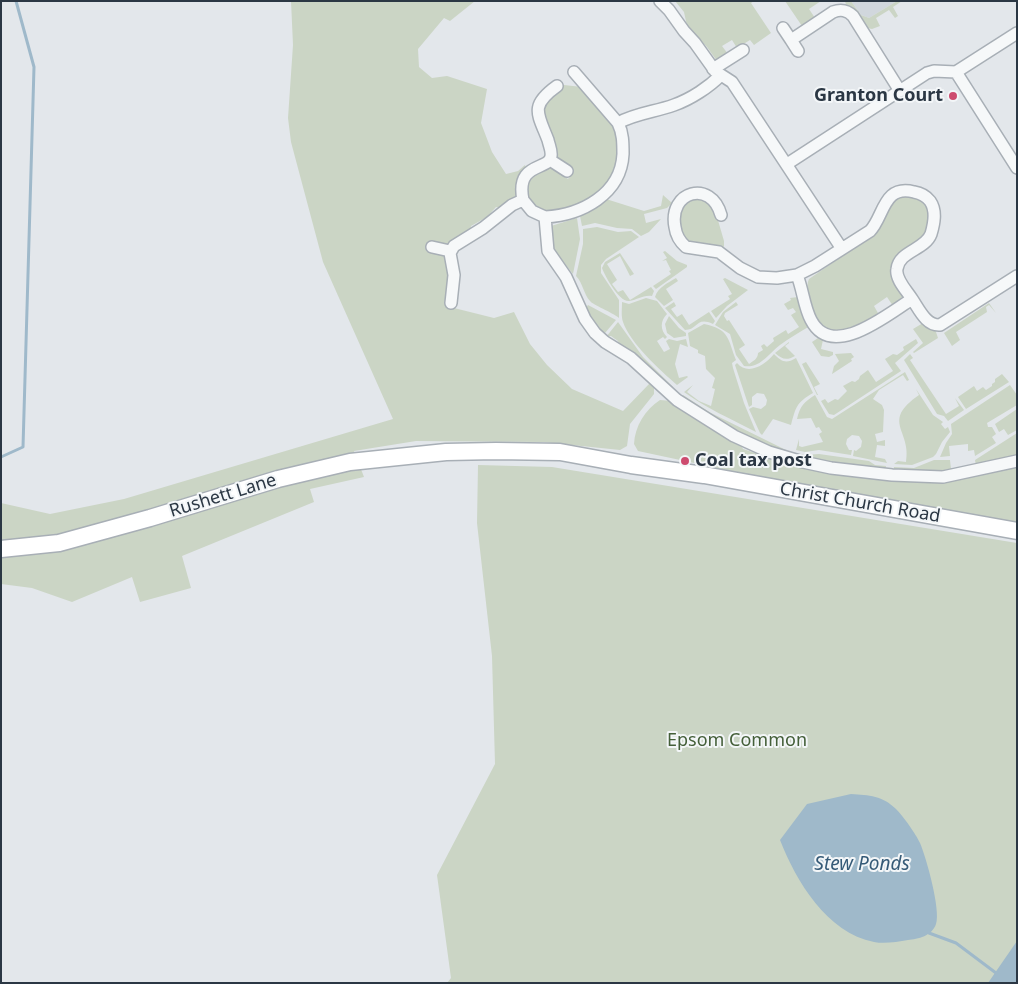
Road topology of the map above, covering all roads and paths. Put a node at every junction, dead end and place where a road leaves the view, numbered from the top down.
1 (660, 1) edge
2 (782, 28) dead end
3 (1017, 33) edge
4 (791, 40) junction
5 (743, 50) dead end
6 (798, 51) dead end
7 (574, 72) dead end
8 (717, 72) junction
9 (956, 72) junction
10 (557, 86) dead end
11 (900, 91) junction
12 (618, 123) junction
13 (550, 160) junction
14 (787, 164) junction
15 (1017, 168) edge
16 (567, 171) dead end
17 (523, 200) junction
18 (721, 215) dead end
19 (545, 217) junction
20 (432, 247) dead end
21 (842, 249) junction
22 (450, 251) junction
23 (798, 275) junction
24 (1017, 276) edge
25 (912, 299) junction
26 (451, 303) dead end
27 (446, 452) joint
28 (1017, 461) edge
29 (1017, 531) edge
30 (1, 549) edge

1 - 8 street
2 - 4 street
3 - 9 street
4 - 6 street
4 - 11 street
5 - 8 street
7 - 12 street
8 - 12 street
8 - 14 street
9 - 11 street
9 - 15 street
10 - 13 street
11 - 14 street
12 - 19 street
13 - 16 street
13 - 17 street
14 - 21 street
17 - 19 street
17 - 22 street
18 - 23 street
19 - 28 street
20 - 22 street
21 - 23 street
21 - 25 street
22 - 26 street
23 - 25 street
24 - 25 street
27 - 29 main road, Christ Church Road
27 - 30 main road, Rushett Lane

